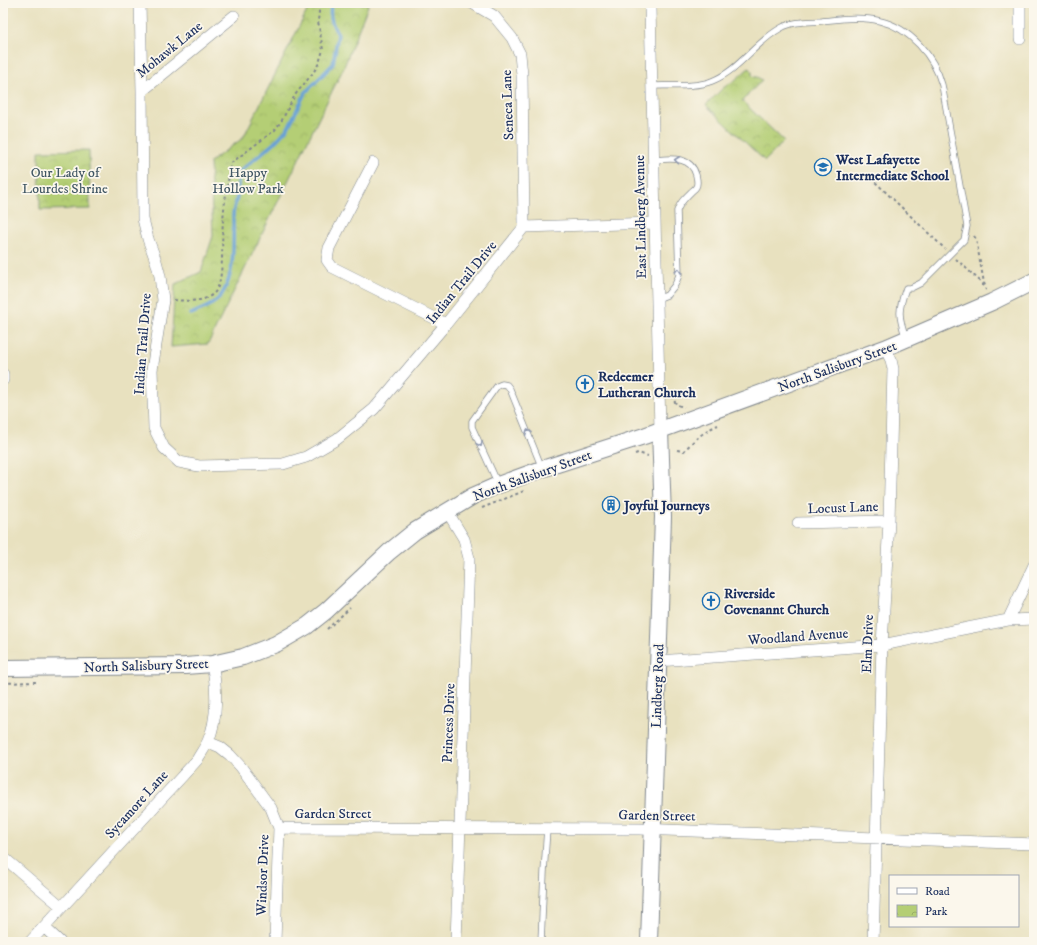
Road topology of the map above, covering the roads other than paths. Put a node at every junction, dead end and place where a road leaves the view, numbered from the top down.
1 (140, 3) edge
2 (472, 3) edge
3 (651, 3) edge
4 (1020, 3) edge
5 (234, 16) dead end
6 (1020, 39) dead end
7 (651, 86) junction
8 (142, 91) junction
9 (653, 160) junction
10 (373, 163) dead end
11 (655, 223) junction
12 (524, 228) junction
13 (1034, 281) edge
14 (657, 300) junction
15 (446, 324) junction
16 (907, 340) junction
17 (885, 348) junction
18 (3, 374) edge
19 (3, 380) edge
20 (660, 430) junction
21 (542, 468) junction
22 (498, 485) junction
23 (447, 511) junction
24 (889, 521) junction
25 (798, 523) dead end
26 (1034, 565) edge
27 (1034, 619) edge
28 (1008, 620) junction
29 (882, 645) junction
30 (658, 661) junction
31 (212, 664) junction
32 (3, 668) edge
33 (208, 742) junction
34 (279, 828) junction
35 (459, 828) junction
36 (547, 829) junction
37 (653, 830) junction
38 (877, 837) junction
39 (1034, 844) edge
40 (3, 857) edge
41 (62, 907) junction
42 (44, 927) junction
43 (30, 942) edge
44 (60, 942) edge
45 (275, 942) edge
46 (456, 942) edge
47 (541, 942) edge
48 (649, 942) edge
49 (873, 942) edge

1 - 8 street, Indian Trail Drive
2 - 12 street, Seneca Lane
3 - 7 street, East Lindberg Avenue
4 - 6 street
5 - 8 street, Mohawk Lane
7 - 9 street, East Lindberg Avenue
7 - 16 lane
8 - 15 street, Indian Trail Drive
9 - 11 street, East Lindberg Avenue
14 -> 9 lane
10 - 15 street
11 - 12 street
11 - 14 street, East Lindberg Avenue
12 - 15 street, Indian Trail Drive
13 - 16 street, North Salisbury Street
14 - 20 street, East Lindberg Avenue
16 - 17 street, North Salisbury Street
17 - 20 street, North Salisbury Street
17 - 24 street, Elm Drive
18 - 19 street
20 - 21 street, North Salisbury Street
20 - 30 street, Lindberg Road
21 - 22 street, North Salisbury Street
21 -> 22 lane
22 - 23 street, North Salisbury Street
23 - 31 street, North Salisbury Street
23 - 35 street, Princess Drive
24 - 25 street, Locust Lane
24 - 29 street, Elm Drive
26 - 28 street
27 - 28 street, Woodland Avenue
28 - 29 street, Woodland Avenue
29 - 30 street, Woodland Avenue
29 - 38 street, Elm Drive
30 - 37 street, Lindberg Road
31 - 32 street, North Salisbury Street
31 - 33 street, Sycamore Lane
33 - 34 street, Windsor Drive
33 - 41 street, Sycamore Lane
34 - 35 street, Garden Street
34 - 45 street, Windsor Drive
35 - 36 street, Garden Street
35 - 46 street, Princess Drive
36 - 37 street, Garden Street
36 - 47 lane
37 - 38 street, Garden Street
37 - 48 street, Lindberg Road
38 - 39 street, Garden Street
38 - 49 street, Elm Drive
40 - 41 street
41 - 42 street, Sycamore Lane
42 - 43 street, Sycamore Lane
42 - 44 street

